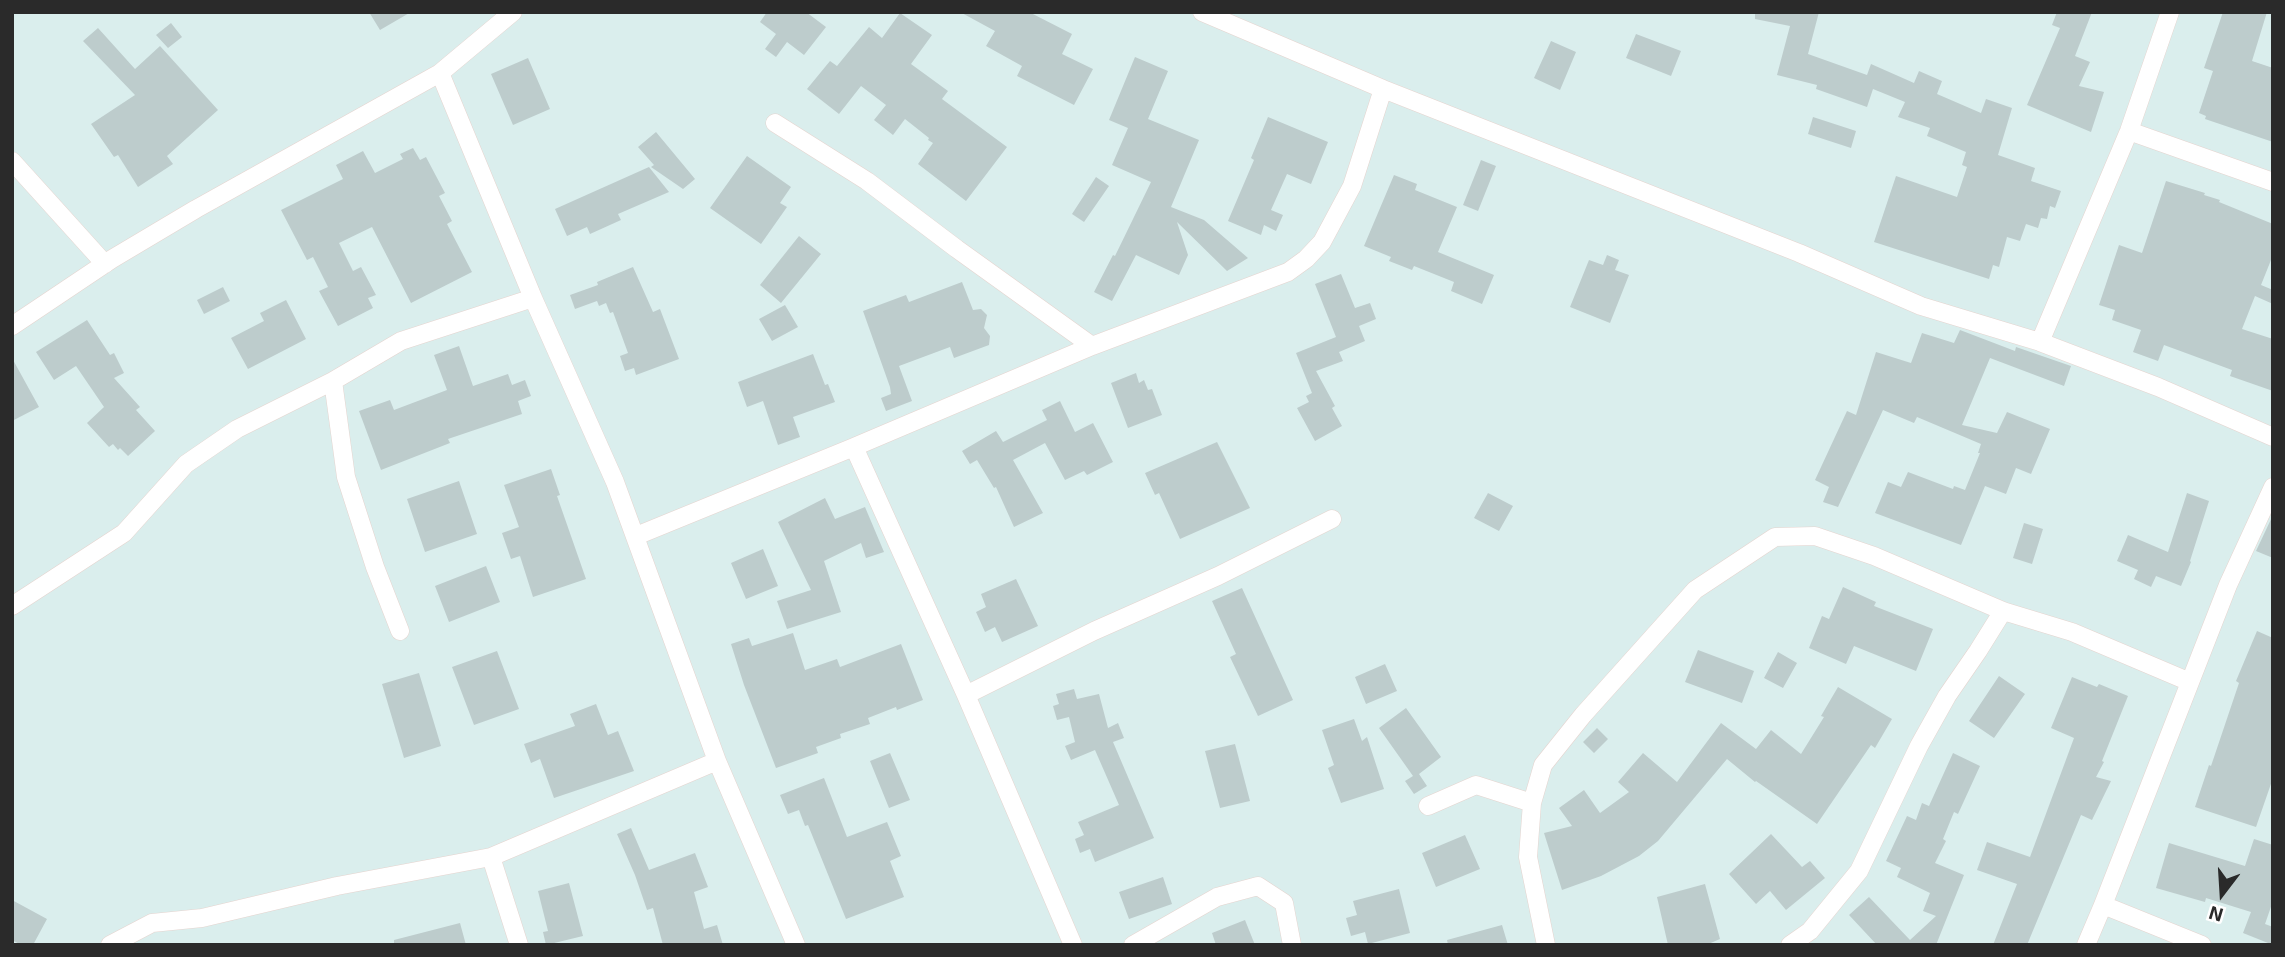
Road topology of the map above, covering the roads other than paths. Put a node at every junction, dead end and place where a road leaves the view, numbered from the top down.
1 (513, 12) edge
2 (1202, 12) edge
3 (2170, 12) edge
4 (440, 73) junction
5 (1383, 89) junction
6 (775, 123) dead end
7 (2129, 131) junction
8 (12, 161) edge
9 (2273, 182) edge
10 (105, 264) junction
11 (533, 298) junction
12 (12, 326) edge
13 (2040, 342) junction
14 (1093, 346) junction
15 (333, 380) junction
16 (2273, 437) edge
17 (854, 447) junction
18 (2273, 487) edge
19 (1332, 519) dead end
20 (636, 536) junction
21 (12, 607) edge
22 (2003, 611) junction
23 (400, 631) dead end
24 (2190, 682) junction
25 (967, 695) junction
26 (717, 761) junction
27 (1532, 803) junction
28 (1428, 806) dead end
29 (491, 857) junction
30 (2103, 905) junction
31 (110, 945) edge
32 (519, 945) edge
33 (796, 945) edge
34 (1073, 945) edge
35 (1133, 945) edge
36 (1292, 945) edge
37 (1546, 945) edge
38 (1790, 945) edge
39 (2086, 945) edge
40 (2202, 945) edge

1 - 4 street
2 - 5 street
3 - 7 street
4 - 10 street
4 - 11 street
5 - 13 street
5 - 14 street
6 - 14 street
7 - 9 street
7 - 13 street
8 - 10 street
10 - 12 street
11 - 15 street
11 - 20 street
13 - 16 street
14 - 17 street
15 - 21 street
15 - 23 street
17 - 20 street
17 - 25 street
18 - 24 street
19 - 25 street
20 - 26 street
22 - 24 street
22 - 27 street
22 - 38 street
24 - 30 street
25 - 34 street
26 - 29 street
26 - 33 street
27 - 28 street
27 - 37 street
29 - 31 street
29 - 32 street
30 - 39 street
30 - 40 street
35 - 36 street

